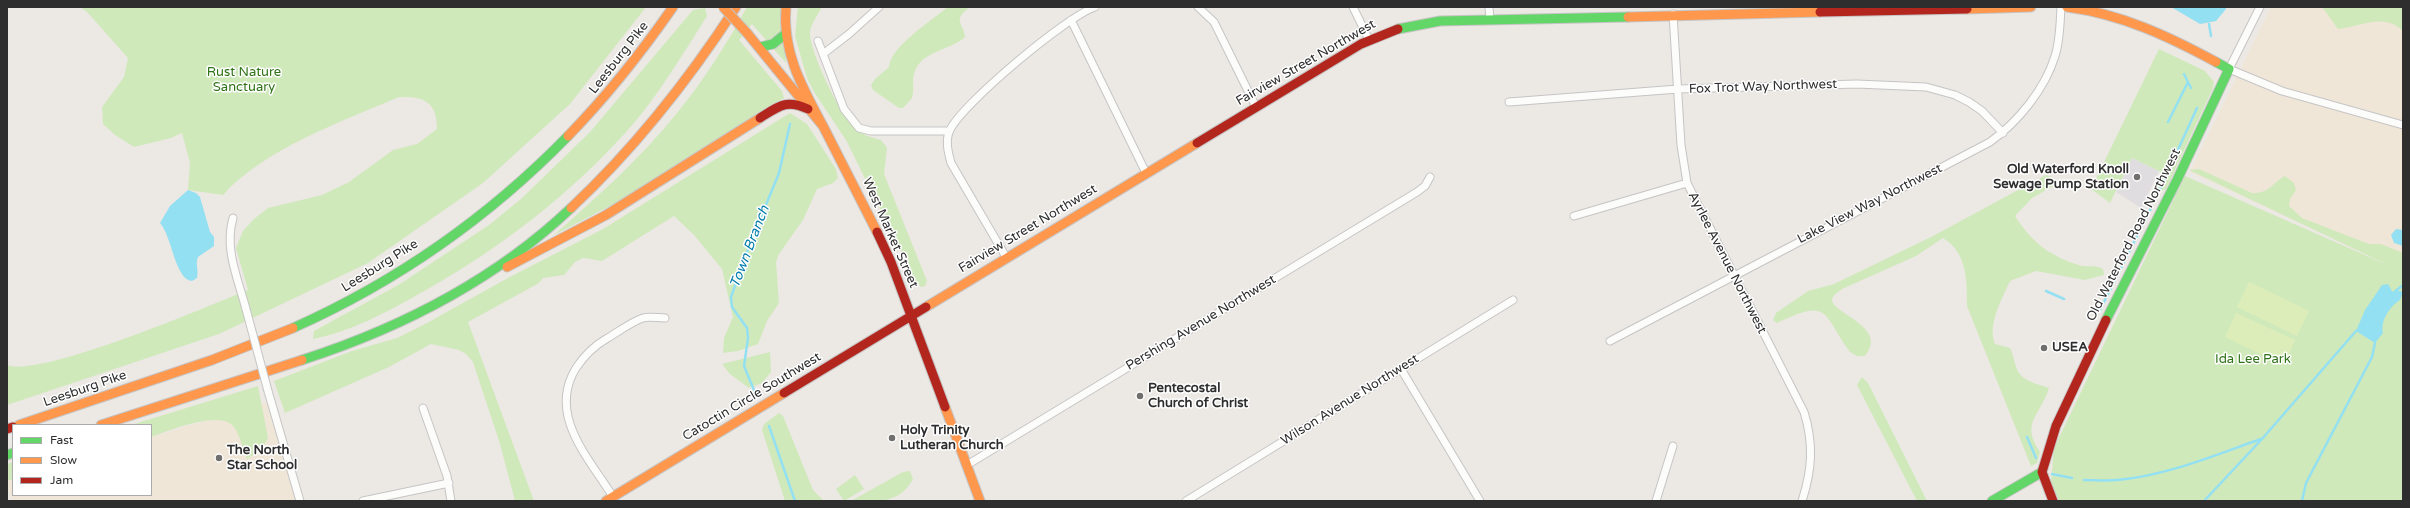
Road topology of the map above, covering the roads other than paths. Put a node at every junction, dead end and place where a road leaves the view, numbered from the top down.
1 (673, 7) edge
2 (723, 7) edge
3 (736, 7) edge
4 (786, 7) edge
5 (879, 7) edge
6 (1095, 7) edge
7 (1198, 7) edge
8 (1354, 7) edge
9 (1489, 7) edge
10 (2031, 7) edge
11 (2061, 7) edge
12 (2067, 7) edge
13 (2260, 7) edge
14 (1909, 8) edge
15 (1673, 14) junction
16 (1071, 20) junction
17 (1490, 20) junction
18 (784, 35) junction
19 (1369, 40) junction
20 (818, 41) dead end
21 (760, 47) junction
22 (823, 54) junction
23 (2229, 69) junction
24 (1678, 89) junction
25 (1509, 102) dead end
26 (1256, 107) junction
27 (808, 109) junction
28 (2403, 125) edge
29 (823, 126) junction
30 (949, 131) junction
31 (2003, 133) junction
32 (1146, 173) junction
33 (1430, 177) dead end
34 (1687, 183) junction
35 (1574, 216) dead end
36 (233, 218) dead end
37 (1006, 257) junction
38 (1733, 275) junction
39 (474, 284) junction
40 (1513, 300) dead end
41 (911, 315) junction
42 (665, 318) dead end
43 (1610, 341) dead end
44 (1401, 369) junction
45 (423, 408) dead end
46 (22, 424) edge
47 (104, 424) edge
48 (1673, 446) dead end
49 (967, 465) junction
50 (2042, 472) junction
51 (449, 483) junction
52 (609, 499) edge
53 (300, 501) edge
54 (363, 501) edge
55 (451, 501) edge
56 (980, 501) edge
57 (1186, 501) edge
58 (1480, 501) edge
59 (1656, 501) edge
60 (1802, 501) edge
61 (1992, 501) edge
62 (2053, 501) edge

1 - 46 main road, Leesburg Pike
2 - 21 main road, West Market Street, bridge
3 - 39 main road
4 - 18 main road
5 - 22 street
6 - 16 street
7 - 26 street
8 - 19 street
9 - 17 street
10 - 14 main road, Fairview Street Northwest
11 - 31 street, Lake View Way Northwest
12 - 23 main road
13 - 23 street, Old Waterford Road Northwest
14 - 15 main road, Fairview Street Northwest
15 - 17 main road, Fairview Street Northwest
15 - 24 street, Ayrlee Avenue Northwest
16 - 30 street
16 - 32 street
17 - 19 main road, Fairview Street Northwest
18 - 21 main road
18 - 29 main road
19 - 26 main road, Fairview Street Northwest
20 - 22 street
21 - 27 main road, West Market Street
22 - 30 street
23 - 28 street
23 - 50 main road, Old Waterford Road Northwest
24 - 25 street, Fox Trot Way Northwest
24 - 31 street, Fox Trot Way Northwest
24 - 34 street, Ayrlee Avenue Northwest
26 - 32 main road, Fairview Street Northwest
27 - 29 main road, West Market Street
27 - 39 main road
29 - 41 main road, West Market Street
30 - 37 street
31 - 38 street, Lake View Way Northwest
32 - 37 main road, Fairview Street Northwest
33 - 49 street, Pershing Avenue Northwest
34 - 35 street
34 - 38 street, Ayrlee Avenue Northwest
36 - 53 street, bridge
37 - 41 main road, Fairview Street Northwest
38 - 43 street, Lake View Way Northwest
38 - 60 street, Ayrlee Avenue Northwest
39 - 47 main road
40 - 44 street, Wilson Avenue Northwest
41 - 49 main road, West Market Street
41 - 52 main road, Catoctin Circle Southwest
42 - 52 street
44 - 57 street, Wilson Avenue Northwest
44 - 58 street
45 - 51 street
48 - 59 street
49 - 56 main road, West Market Street
50 - 61 main road
50 - 62 main road
51 - 54 street
51 - 55 street

